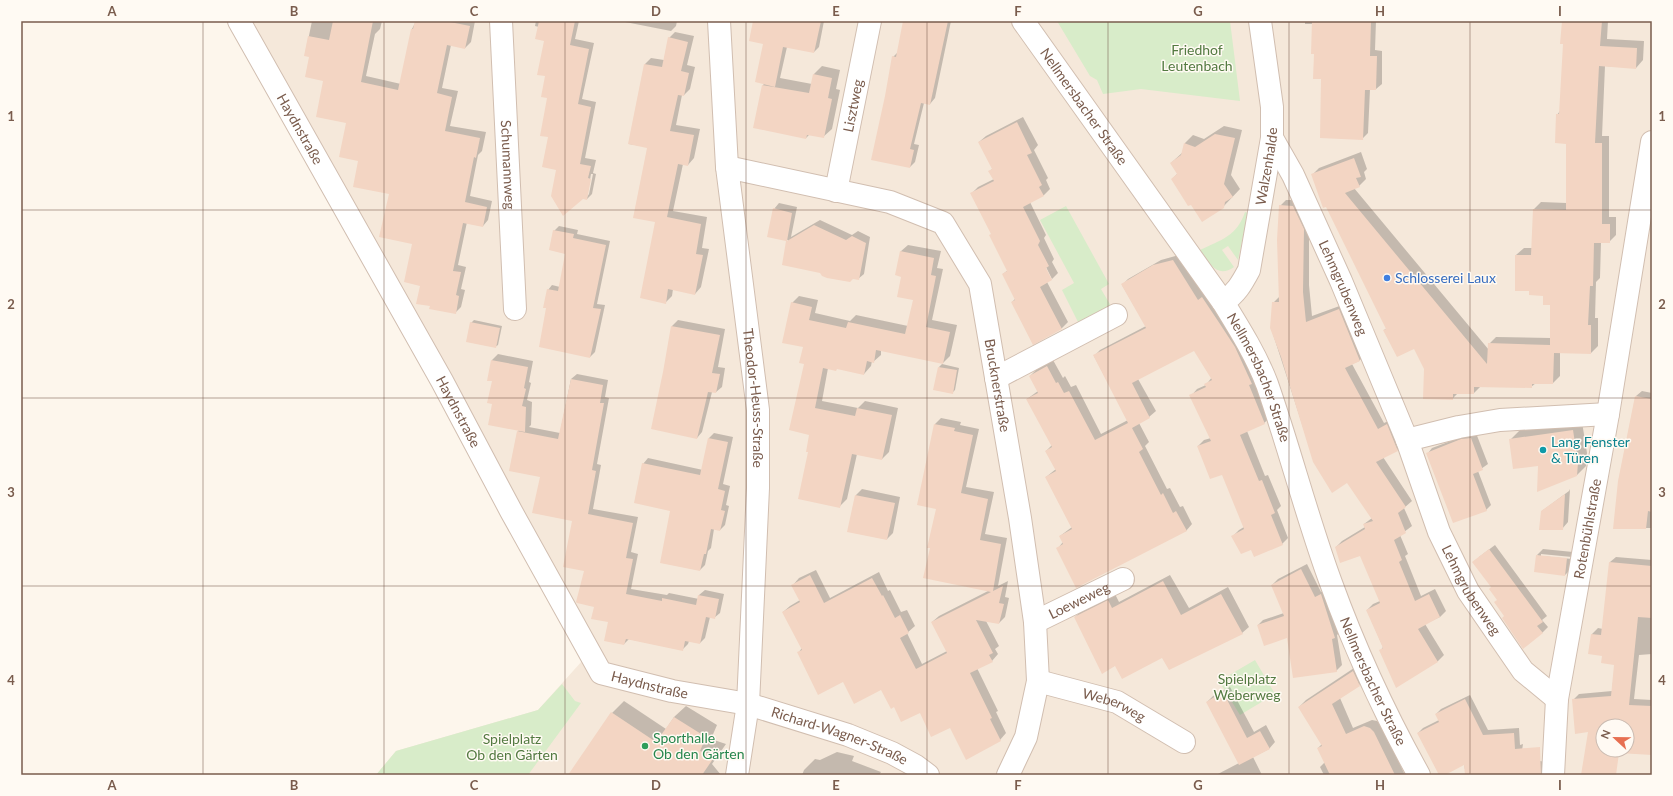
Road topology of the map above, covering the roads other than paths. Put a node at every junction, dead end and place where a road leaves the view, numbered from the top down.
1 (239, 21) edge
2 (501, 21) edge
3 (719, 21) edge
4 (870, 21) edge
5 (1023, 21) edge
6 (1260, 21) edge
7 (1272, 138) junction
8 (1652, 142) edge
9 (727, 167) junction
10 (836, 191) junction
11 (1223, 302) junction
12 (515, 309) dead end
13 (1116, 315) dead end
14 (996, 378) junction
15 (1608, 414) junction
16 (1407, 440) junction
17 (1122, 579) dead end
18 (1035, 622) junction
19 (1038, 681) junction
20 (1557, 699) junction
21 (748, 704) junction
22 (1184, 742) dead end
23 (737, 775) edge
24 (928, 775) edge
25 (1008, 775) edge
26 (1420, 775) edge
27 (1553, 775) edge

1 - 21 street, Haydnstraße
2 - 12 street, Schumannweg
3 - 9 street, Theodor-Heuss-Straße
4 - 10 street, Lisztweg
5 - 11 street, Nellmersbacher Straße
6 - 7 street, Walzenhalde
7 - 11 street, Walzenhalde
7 - 16 street, Lehmgrubenweg
8 - 15 street, Rotenbühlstraße
9 - 10 street, Brucknerstraße
9 - 21 street, Theodor-Heuss-Straße
10 - 14 street, Brucknerstraße
11 - 26 street, Nellmersbacher Straße
13 - 14 street
14 - 18 street, Brucknerstraße
15 - 16 street
15 - 20 street, Rotenbühlstraße
16 - 20 street, Lehmgrubenweg
17 - 18 street, Loeweweg
18 - 19 street, Brucknerstraße
19 - 22 street, Weberweg
19 - 25 street, Brucknerstraße
20 - 27 street, Rotenbühlstraße
21 - 23 street, Theodor-Heuss-Straße
21 - 24 street, Richard-Wagner-Straße

